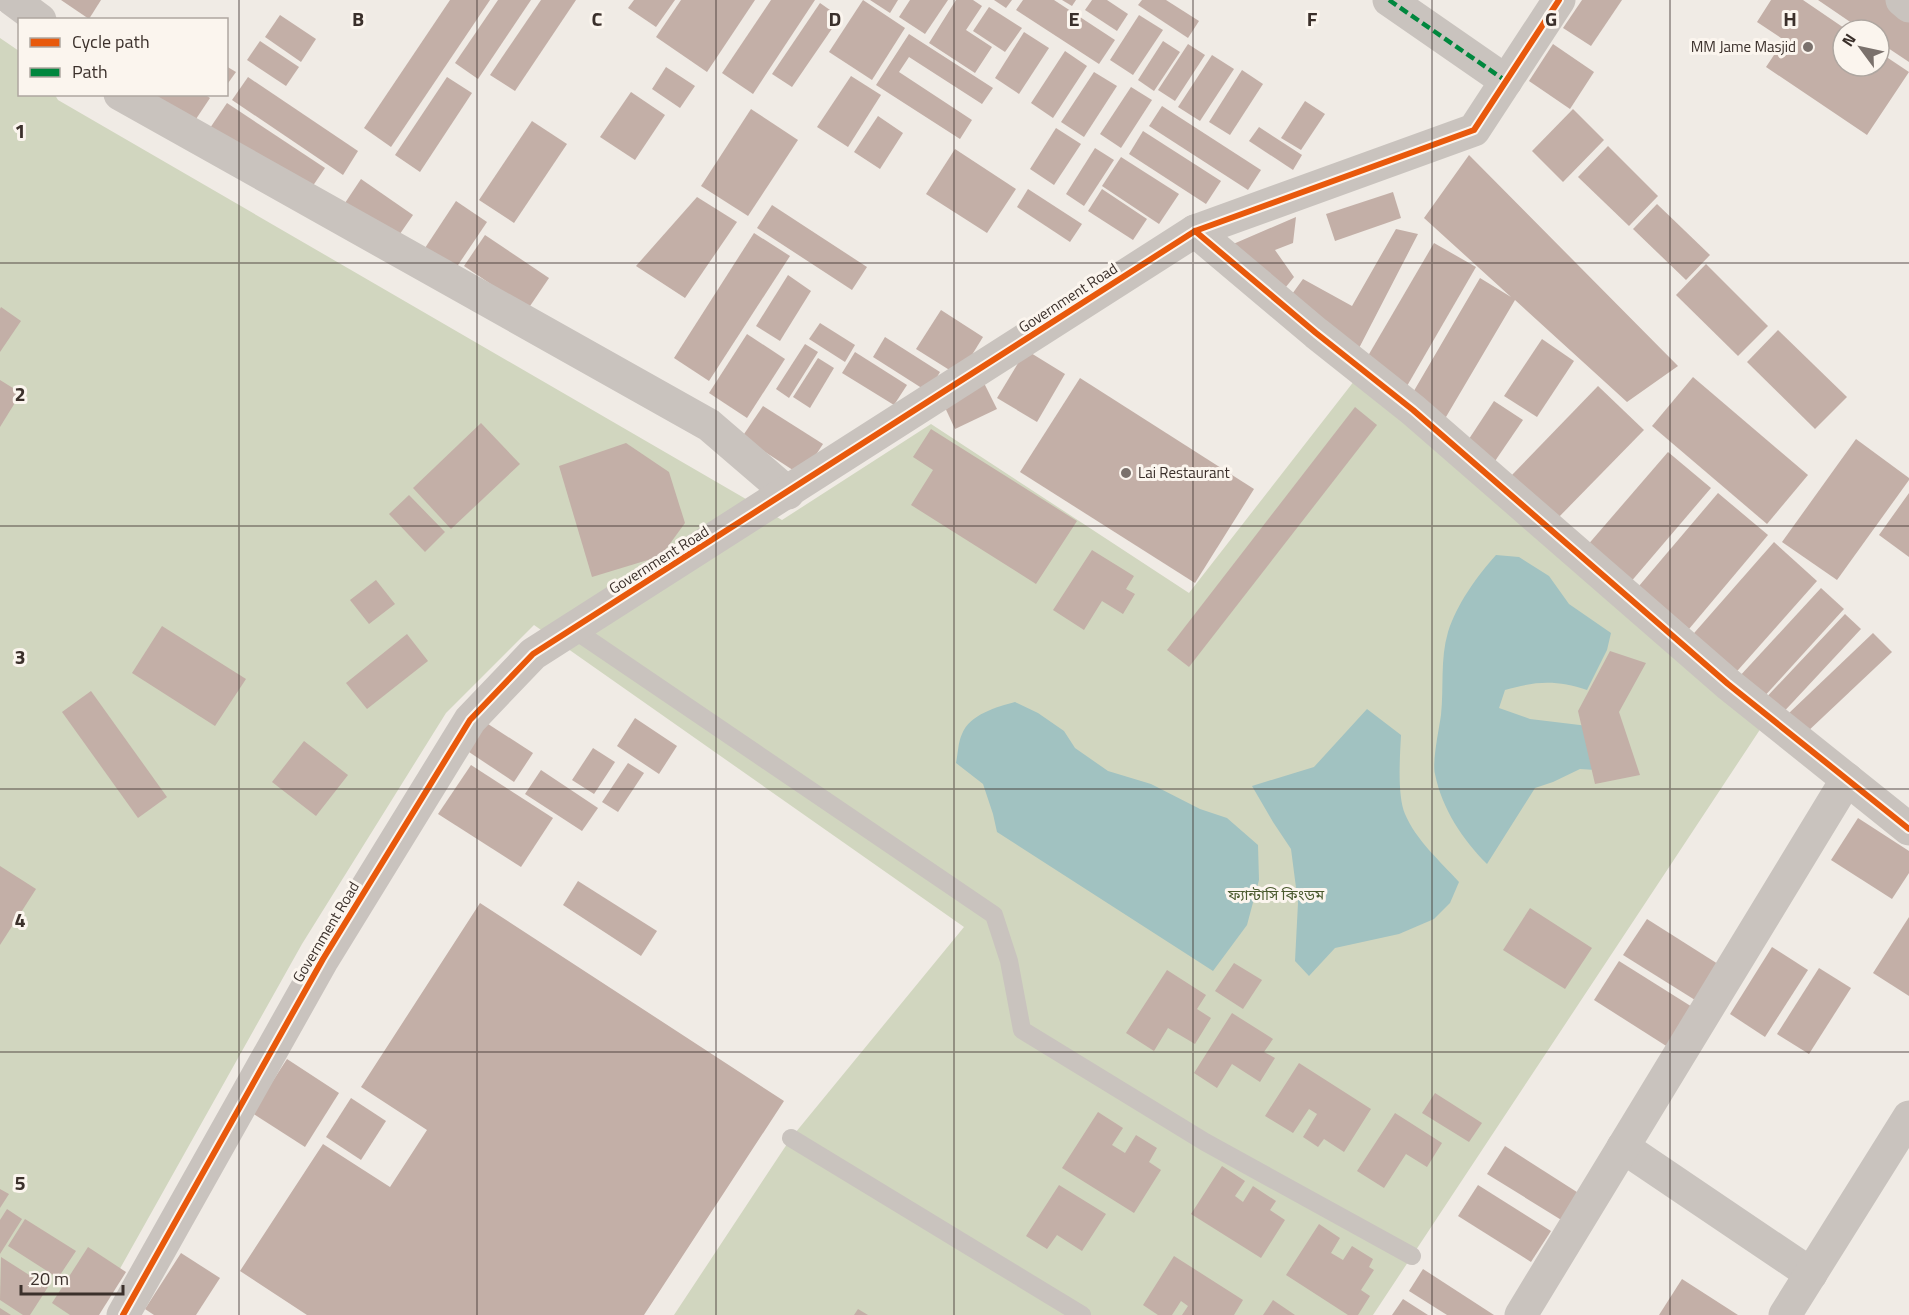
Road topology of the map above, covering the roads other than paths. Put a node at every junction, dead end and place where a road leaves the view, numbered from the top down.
1 (13, 0) edge
2 (1389, 0) edge
3 (1559, 0) edge
4 (1902, 0) edge
5 (1909, 6) edge
6 (37, 18) edge
7 (1506, 81) junction
8 (124, 96) edge
9 (1195, 231) junction
10 (788, 493) junction
11 (573, 629) junction
12 (1847, 779) junction
13 (1909, 830) edge
14 (1909, 1117) edge
15 (791, 1138) dead end
16 (1623, 1147) junction
17 (1412, 1256) dead end
18 (1811, 1274) junction
19 (1059, 1309) edge
20 (123, 1315) edge
21 (1082, 1315) edge
22 (1521, 1315) edge
23 (1785, 1315) edge

1 - 6 street
2 - 7 street
3 - 7 street, Government Road
4 - 5 street
7 - 9 street, Government Road
8 - 10 street
9 - 10 street, Government Road
9 - 12 street
10 - 11 street, Government Road
11 - 17 lane
11 - 20 street, Government Road
12 - 13 street
12 - 16 street
14 - 18 street
15 - 19 lane
16 - 18 street
16 - 22 street
18 - 23 street
19 - 21 lane

